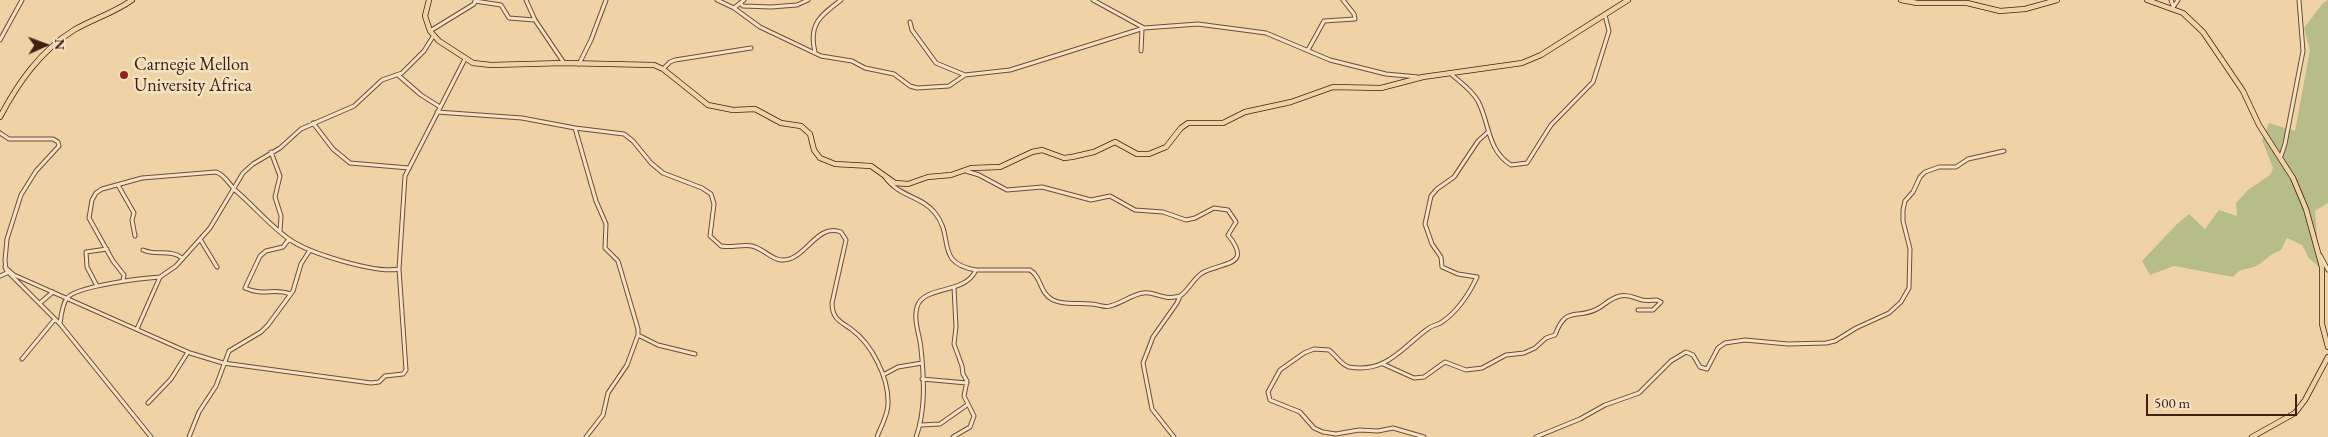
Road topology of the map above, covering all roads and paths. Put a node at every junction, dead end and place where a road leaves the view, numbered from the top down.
1 (22, 0) edge
2 (132, 0) edge
3 (429, 0) edge
4 (475, 0) edge
5 (526, 0) edge
6 (606, 0) edge
7 (717, 0) edge
8 (744, 0) edge
9 (808, 0) edge
10 (841, 0) edge
11 (1093, 0) edge
12 (1343, 0) edge
13 (1628, 0) edge
14 (1901, 0) edge
15 (2058, 0) edge
16 (2147, 0) edge
17 (2171, 0) edge
18 (2178, 0) edge
19 (2298, 0) edge
20 (740, 3) junction
21 (734, 8) junction
22 (2173, 8) junction
23 (1605, 15) junction
24 (535, 20) junction
25 (910, 22) dead end
26 (1143, 28) junction
27 (432, 33) junction
28 (0, 40) edge
29 (751, 48) dead end
30 (1308, 50) junction
31 (1140, 51) dead end
32 (815, 52) junction
33 (465, 59) junction
34 (564, 63) junction
35 (579, 64) junction
36 (663, 69) junction
37 (1451, 74) junction
38 (397, 75) junction
39 (965, 75) junction
40 (1423, 77) junction
41 (440, 107) junction
42 (437, 112) junction
43 (0, 118) edge
44 (313, 123) junction
45 (575, 128) junction
46 (1488, 132) junction
47 (0, 133) edge
48 (2004, 151) dead end
49 (271, 152) junction
50 (2281, 156) junction
51 (408, 168) junction
52 (966, 171) junction
53 (885, 177) junction
54 (118, 186) junction
55 (233, 188) junction
56 (280, 231) junction
57 (135, 236) dead end
58 (200, 239) junction
59 (289, 239) junction
60 (107, 249) junction
61 (143, 250) dead end
62 (310, 250) junction
63 (2320, 255) junction
64 (182, 258) junction
65 (5, 266) junction
66 (217, 267) dead end
67 (399, 269) junction
68 (976, 270) junction
69 (2328, 270) edge
70 (7, 273) junction
71 (0, 276) edge
72 (13, 276) junction
73 (160, 277) junction
74 (123, 282) junction
75 (97, 286) junction
76 (954, 288) junction
77 (53, 292) junction
78 (291, 294) junction
79 (1180, 296) junction
80 (67, 298) junction
81 (40, 303) junction
82 (1638, 310) dead end
83 (55, 319) junction
84 (60, 324) junction
85 (137, 329) junction
86 (638, 336) junction
87 (2328, 347) edge
88 (188, 352) junction
89 (695, 354) dead end
90 (2328, 357) edge
91 (22, 359) dead end
92 (224, 363) junction
93 (922, 363) junction
94 (1382, 364) junction
95 (883, 375) junction
96 (922, 380) junction
97 (967, 383) junction
98 (148, 403) dead end
99 (967, 405) junction
100 (921, 425) junction
101 (959, 436) edge
102 (151, 437) edge
103 (189, 437) edge
104 (586, 437) edge
105 (877, 437) edge
106 (916, 437) edge
107 (953, 437) edge
108 (1174, 437) edge
109 (1424, 437) edge
110 (1536, 437) edge
111 (2252, 437) edge

1 - 28 street
2 - 43 main road
3 - 27 main road
4 - 24 street
4 - 27 street
5 - 24 street
6 - 35 street
7 - 21 street
8 - 20 street
9 - 20 street
10 - 32 street
11 - 26 street
12 - 30 street
13 - 23 main road
14 - 15 main road
16 - 22 main road
17 - 22 street
18 - 22 street
19 - 50 street
20 - 21 street
21 - 32 street
22 - 50 main road
23 - 37 main road
23 - 46 street
24 - 34 street
25 - 39 street
26 - 30 street
26 - 31 street
26 - 39 street
27 - 33 main road
27 - 38 street
29 - 36 street
30 - 40 street
32 - 39 street
33 - 34 main road
33 - 41 street
34 - 35 main road
35 - 36 main road
36 - 53 main road
37 - 40 main road
37 - 46 street
38 - 41 street
38 - 44 street
40 - 52 main road
41 - 42 street
42 - 45 street
42 - 51 street
44 - 49 street
44 - 51 street
45 - 86 street
45 - 95 street
46 - 94 street
47 - 65 street
48 - 110 street
49 - 55 street
49 - 56 street
50 - 63 main road
51 - 67 street
52 - 53 main road
52 - 79 street
53 - 68 street
54 - 55 street
54 - 57 street
54 - 60 street
55 - 56 street
55 - 58 street
56 - 59 street
58 - 64 street
58 - 66 street
59 - 62 street
59 - 78 street
60 - 74 street
60 - 75 street
61 - 64 street
62 - 67 street
62 - 78 street
63 - 69 street
63 - 87 main road
64 - 73 street
65 - 70 street
65 - 72 street
67 - 92 street
68 - 76 street
68 - 79 street
70 - 71 street
70 - 72 street
72 - 77 street
72 - 81 street
73 - 74 street
73 - 85 street
74 - 75 street
75 - 80 street
76 - 93 street
76 - 97 street
77 - 80 street
77 - 81 street
78 - 92 street
79 - 108 street
80 - 84 street
80 - 85 street
81 - 83 street
82 - 94 street
83 - 84 street
83 - 91 street
84 - 102 street
85 - 88 street
86 - 89 street
86 - 104 street
88 - 92 street
88 - 98 street
90 - 111 main road
92 - 103 street
93 - 95 street
93 - 96 street
94 - 109 street
95 - 105 street
96 - 97 street
96 - 100 street
97 - 99 street
99 - 100 street
99 - 101 street
100 - 106 street
101 - 107 street

